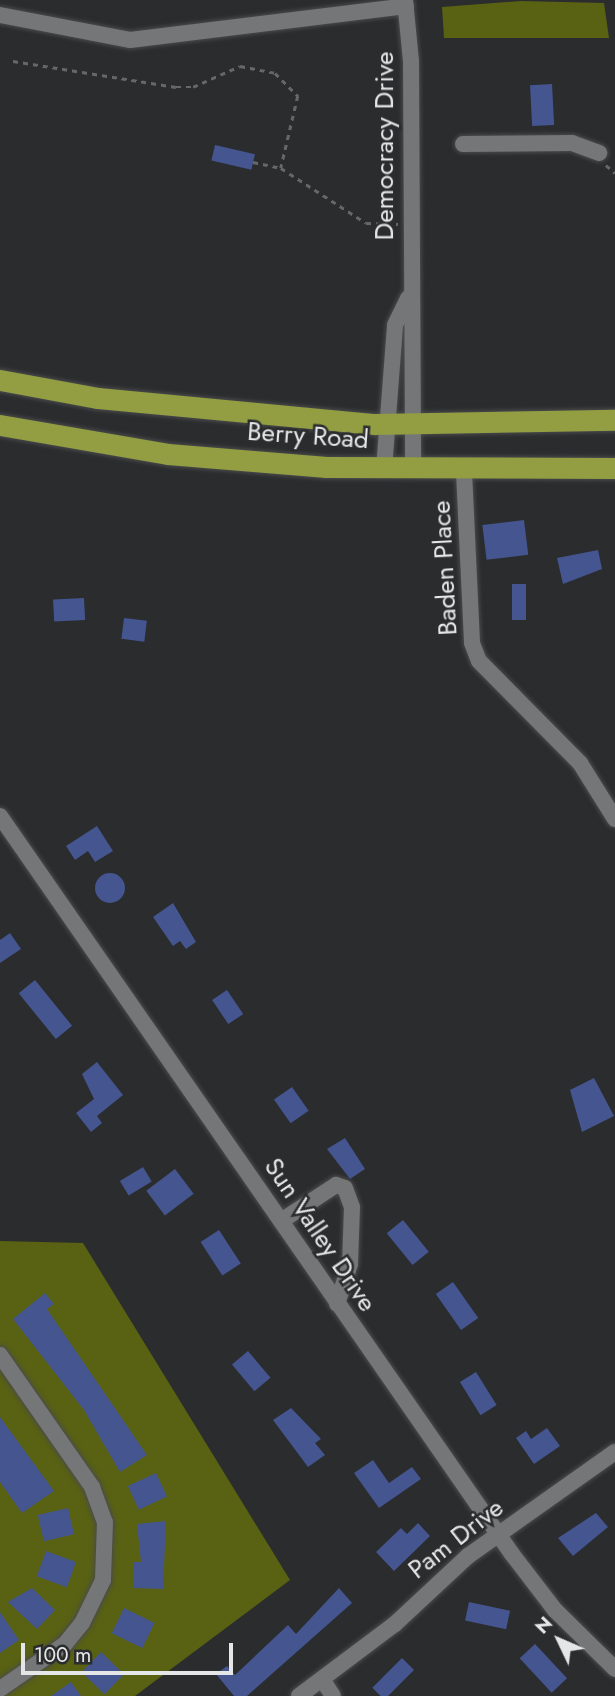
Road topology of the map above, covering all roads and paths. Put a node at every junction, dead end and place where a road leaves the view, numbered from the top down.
1 (406, 3) edge
2 (0, 15) edge
3 (13, 61) dead end
4 (463, 144) dead end
5 (599, 153) dead end
6 (253, 162) dead end
7 (281, 168) junction
8 (411, 223) junction
9 (410, 293) junction
10 (0, 380) edge
11 (615, 419) edge
12 (387, 424) junction
13 (0, 425) edge
14 (410, 425) junction
15 (615, 468) edge
16 (384, 469) junction
17 (413, 470) junction
18 (464, 472) junction
19 (0, 816) edge
20 (615, 819) edge
21 (281, 1221) junction
22 (337, 1304) junction
23 (0, 1355) edge
24 (615, 1452) edge
25 (499, 1535) junction
26 (615, 1669) edge
27 (322, 1679) junction
28 (0, 1689) edge
29 (299, 1696) edge
30 (333, 1696) edge

1 - 2 street
1 - 8 street, Democracy Drive
3 - 7 path
4 - 5 street
6 - 7 path
7 - 8 path
8 - 9 street, Democracy Drive
9 - 12 street, Democracy Drive
9 - 14 street, Democracy Drive
10 - 12 highway, Berry Road
11 - 14 highway, Berry Road
12 - 14 highway, Berry Road
12 - 16 street, Democracy Drive
13 - 16 highway, Berry Road
14 - 17 street, Democracy Drive
15 - 18 highway, Berry Road
16 - 17 highway, Berry Road
17 - 18 highway, Berry Road
18 - 20 street, Baden Place
19 - 21 street, Sun Valley Drive
21 - 22 street, Sun Valley Drive
21 - 22 street
22 - 25 street, Sun Valley Drive
23 - 28 street
24 - 25 street, Pam Drive
25 - 26 street, Sun Valley Drive
25 - 27 street, Pam Drive
27 - 29 street, Pam Drive
27 - 30 street

